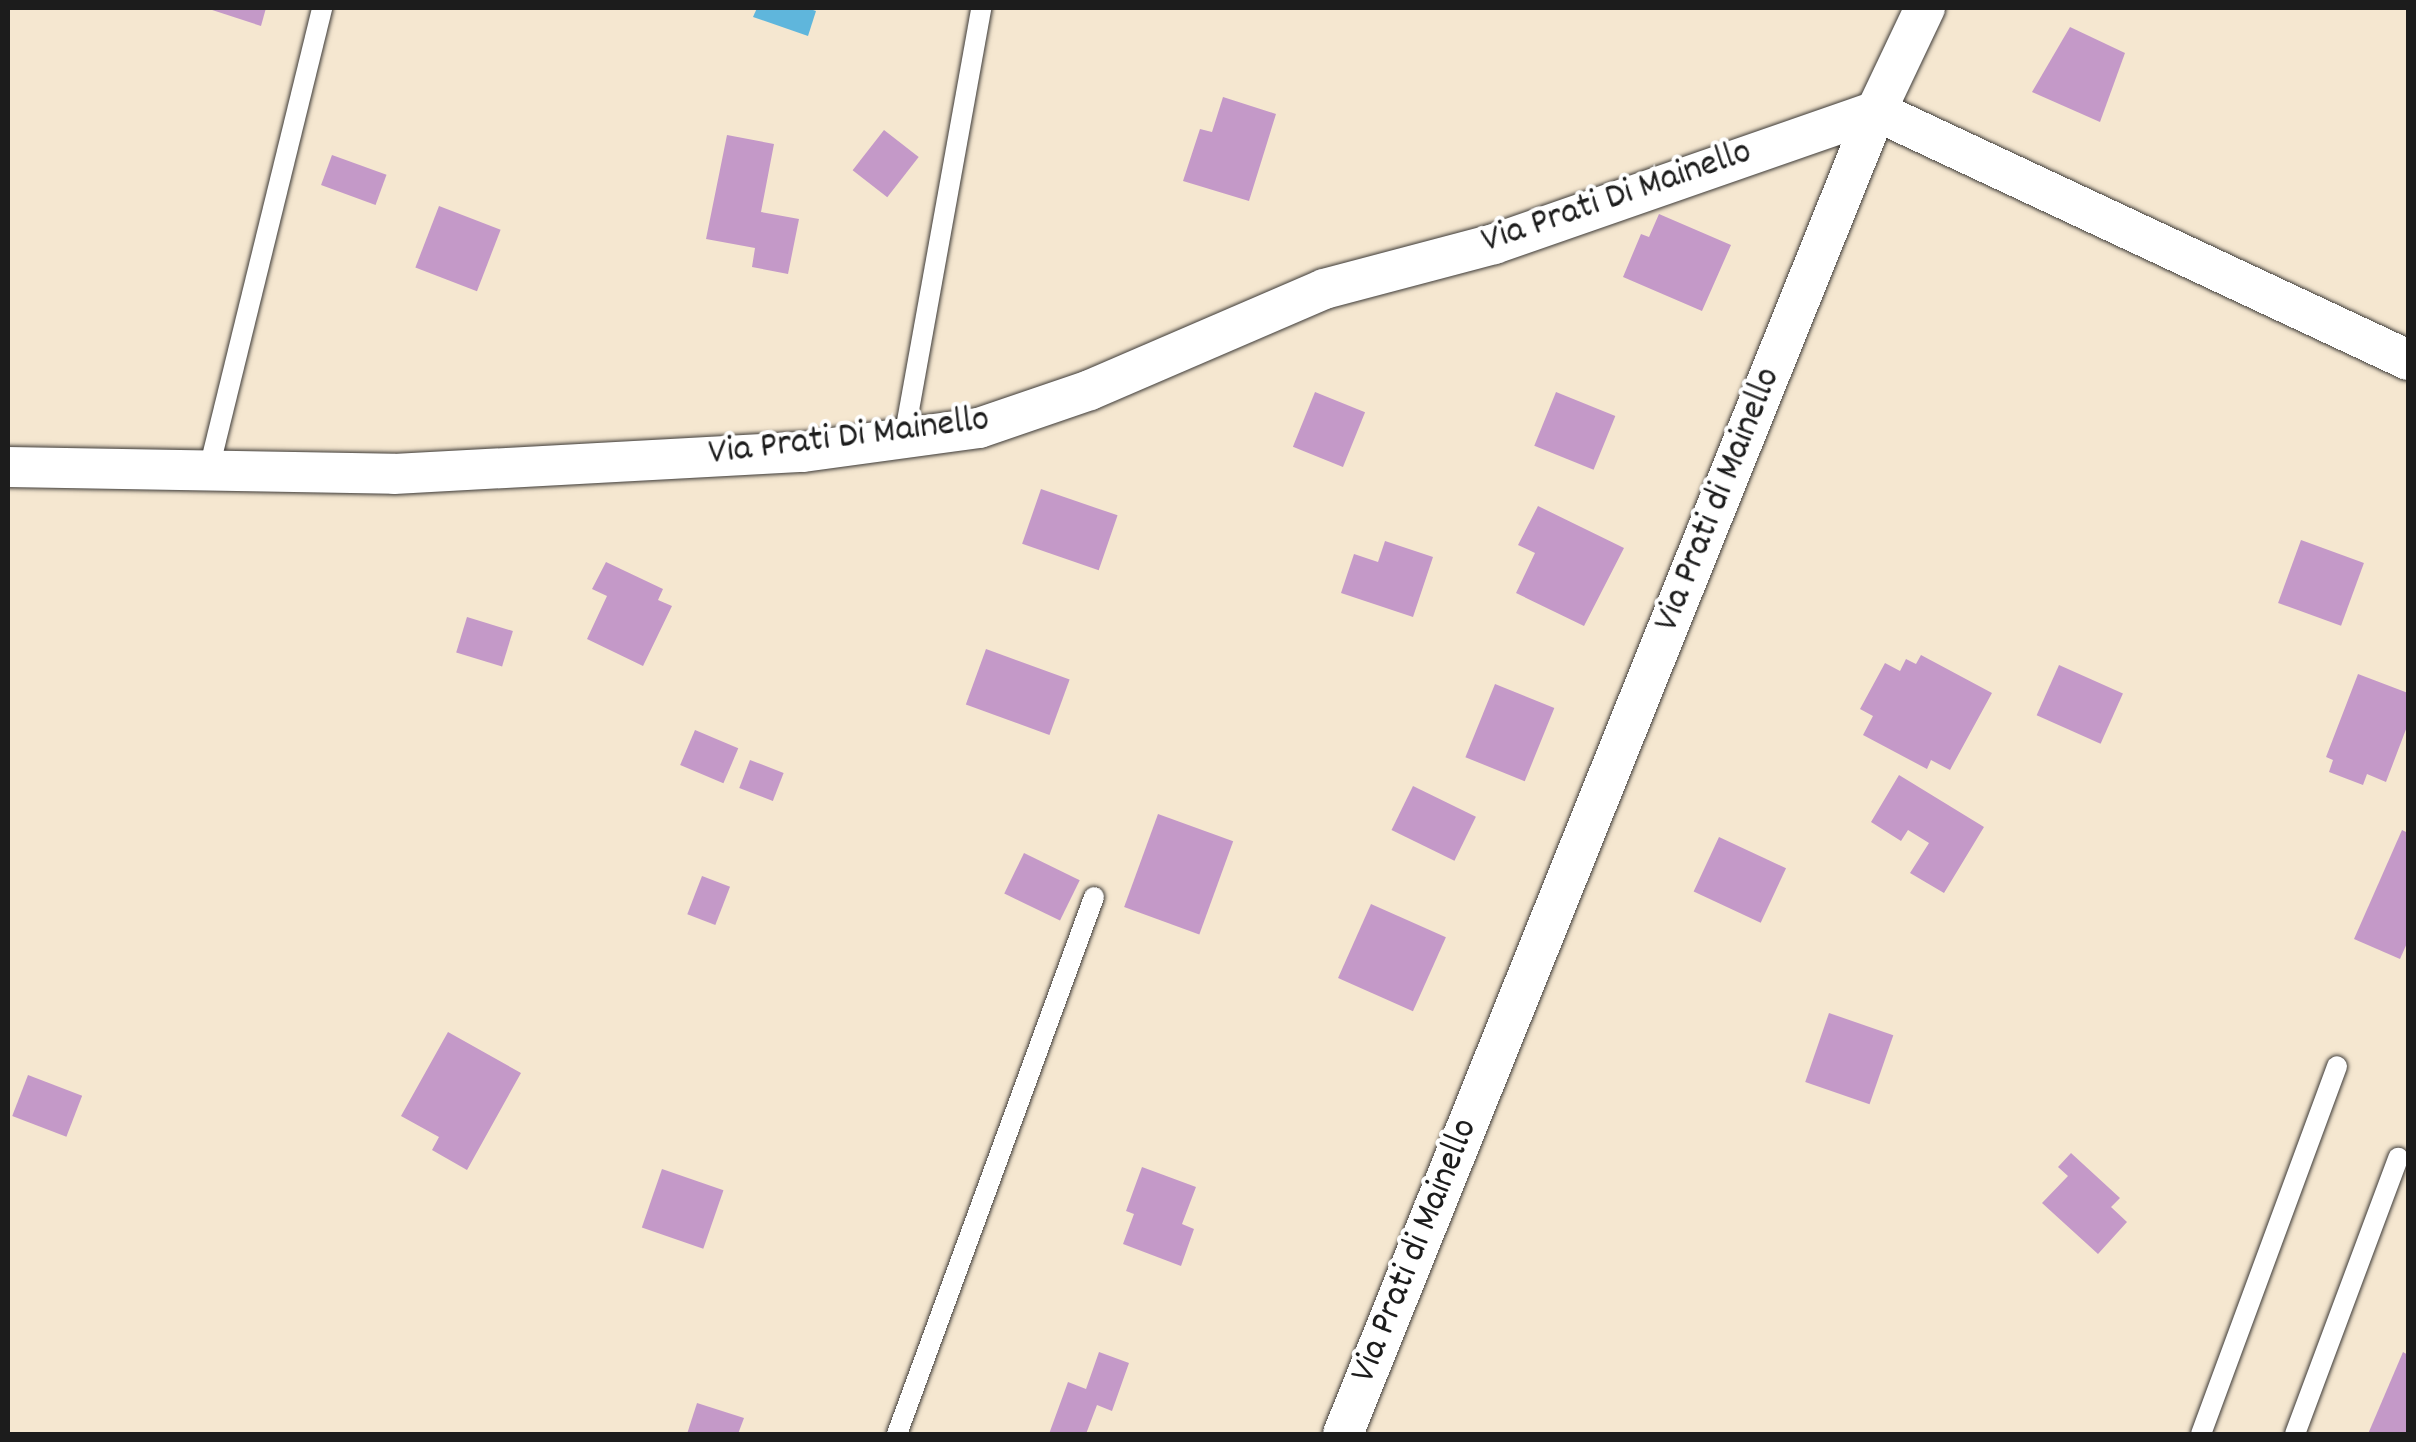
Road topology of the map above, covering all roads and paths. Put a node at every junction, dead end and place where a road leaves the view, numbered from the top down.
1 (322, 8) edge
2 (980, 8) edge
3 (1924, 8) edge
4 (1876, 111) junction
5 (2408, 360) edge
6 (904, 438) junction
7 (8, 467) edge
8 (209, 469) junction
9 (1094, 897) dead end
10 (2336, 1066) dead end
11 (2398, 1158) dead end
12 (896, 1434) edge
13 (1342, 1434) edge
14 (2201, 1434) edge
15 (2295, 1434) edge

1 - 8 lane
2 - 6 lane
3 - 4 street, Via Prati di Mainello
4 - 5 street
4 - 6 street, Via Prati Di Mainello
4 - 13 street, Via Prati di Mainello
6 - 8 street, Via Prati Di Mainello
7 - 8 street, Via Prati Di Mainello
9 - 12 lane
10 - 14 lane
11 - 15 lane

